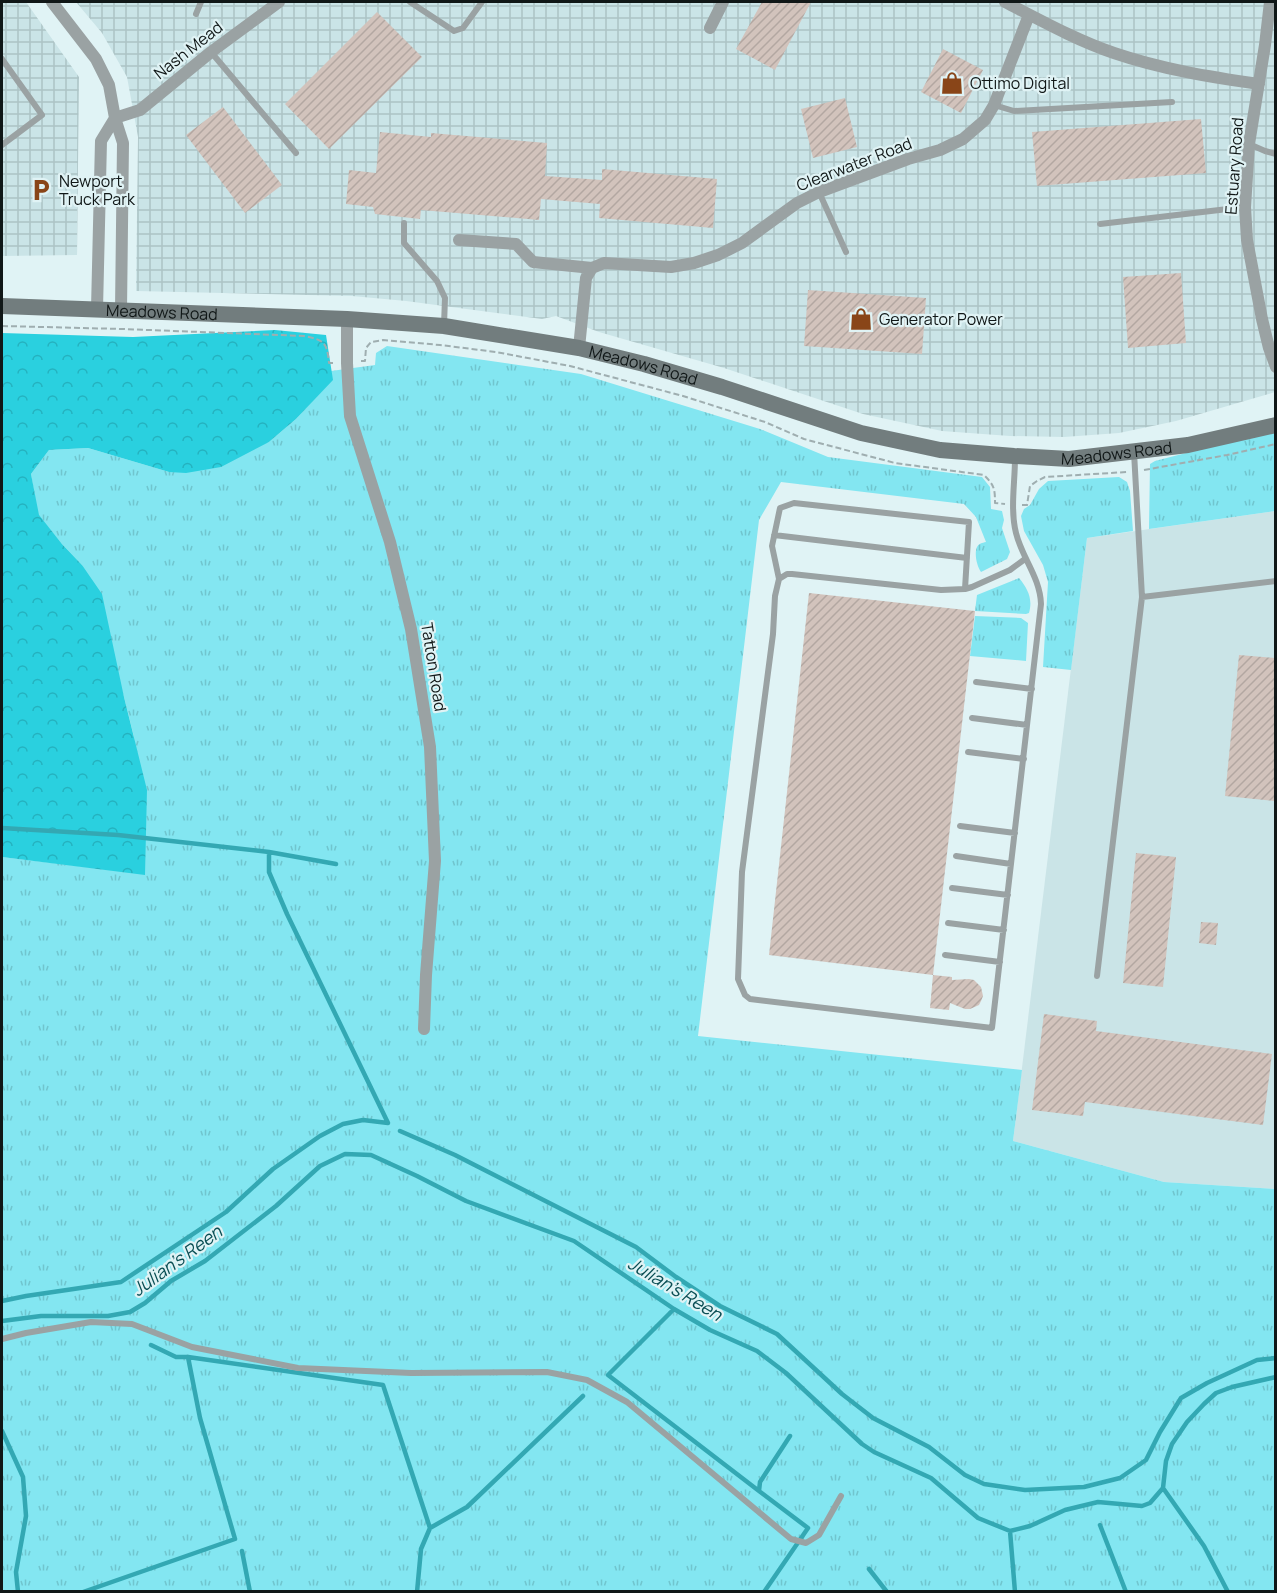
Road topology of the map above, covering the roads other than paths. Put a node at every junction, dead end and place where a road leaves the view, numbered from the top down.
1 (52, 2) edge
2 (201, 2) edge
3 (279, 2) edge
4 (410, 2) edge
5 (482, 2) edge
6 (723, 2) edge
7 (1005, 2) edge
8 (1270, 2) edge
9 (196, 14) dead end
10 (1029, 15) junction
11 (710, 28) dead end
12 (1271, 31) edge
13 (211, 52) junction
14 (2, 58) edge
15 (1259, 84) junction
16 (1172, 102) dead end
17 (994, 105) junction
18 (115, 118) junction
19 (1250, 144) junction
20 (2, 145) edge
21 (296, 153) dead end
22 (1275, 154) edge
23 (819, 192) junction
24 (1245, 207) junction
25 (404, 223) dead end
26 (1100, 224) dead end
27 (459, 240) dead end
28 (846, 252) dead end
29 (592, 268) junction
30 (2, 306) edge
31 (97, 309) junction
32 (121, 310) junction
33 (347, 319) junction
34 (444, 326) junction
35 (579, 348) junction
36 (1275, 367) edge
37 (1275, 424) edge
38 (1134, 452) junction
39 (1014, 456) junction
40 (774, 535) junction
41 (967, 558) junction
42 (1025, 560) junction
43 (779, 579) junction
44 (1275, 581) edge
45 (965, 590) junction
46 (1142, 597) junction
47 (976, 682) dead end
48 (1032, 689) junction
49 (972, 718) dead end
50 (1027, 725) junction
51 (968, 752) dead end
52 (1024, 759) junction
53 (960, 826) dead end
54 (1015, 833) junction
55 (956, 856) dead end
56 (1011, 864) junction
57 (952, 888) dead end
58 (1008, 895) junction
59 (948, 923) dead end
60 (1004, 930) junction
61 (945, 955) dead end
62 (1000, 962) junction
63 (1097, 976) dead end
64 (424, 1029) dead end
65 (2, 1339) edge
66 (841, 1496) dead end

1 - 18 street
2 - 9 lane
3 - 13 street, Nash Mead
4 - 5 lane
6 - 11 street
7 - 10 street
8 - 12 street, Estuary Road
10 - 15 street
10 - 17 street, Clearwater Road
12 - 15 street, Estuary Road
13 - 18 street, Nash Mead
13 - 21 lane
14 - 20 lane
15 - 19 street, Estuary Road
16 - 17 lane
17 - 23 street, Clearwater Road
18 - 31 street
18 - 32 street
19 - 22 lane
19 - 24 street, Estuary Road
23 - 28 lane
23 - 29 street, Clearwater Road
24 - 26 lane
24 - 36 street, Estuary Road
25 - 34 lane
27 - 29 street, Clearwater Road
29 - 35 street
30 - 31 street, Meadows Road
31 - 32 street, Meadows Road
32 - 33 street, Meadows Road
33 - 34 street, Meadows Road
33 - 64 street, Tatton Road
34 - 35 street, Meadows Road
35 - 39 street, Meadows Road
37 - 38 street, Meadows Road
38 - 39 street, Meadows Road
38 - 46 lane
39 - 42 lane
40 - 41 lane
40 - 41 lane
40 - 43 lane
41 - 45 lane
42 - 45 lane
42 - 48 lane
43 - 45 lane
43 - 62 lane
44 - 46 lane
46 - 63 lane
47 - 48 lane
48 - 50 lane
49 - 50 lane
50 - 52 lane
51 - 52 lane
52 - 54 lane
53 - 54 lane
54 - 56 lane
55 - 56 lane
56 - 58 lane
57 - 58 lane
58 - 60 lane
59 - 60 lane
60 - 62 lane
61 - 62 lane
65 - 66 lane

